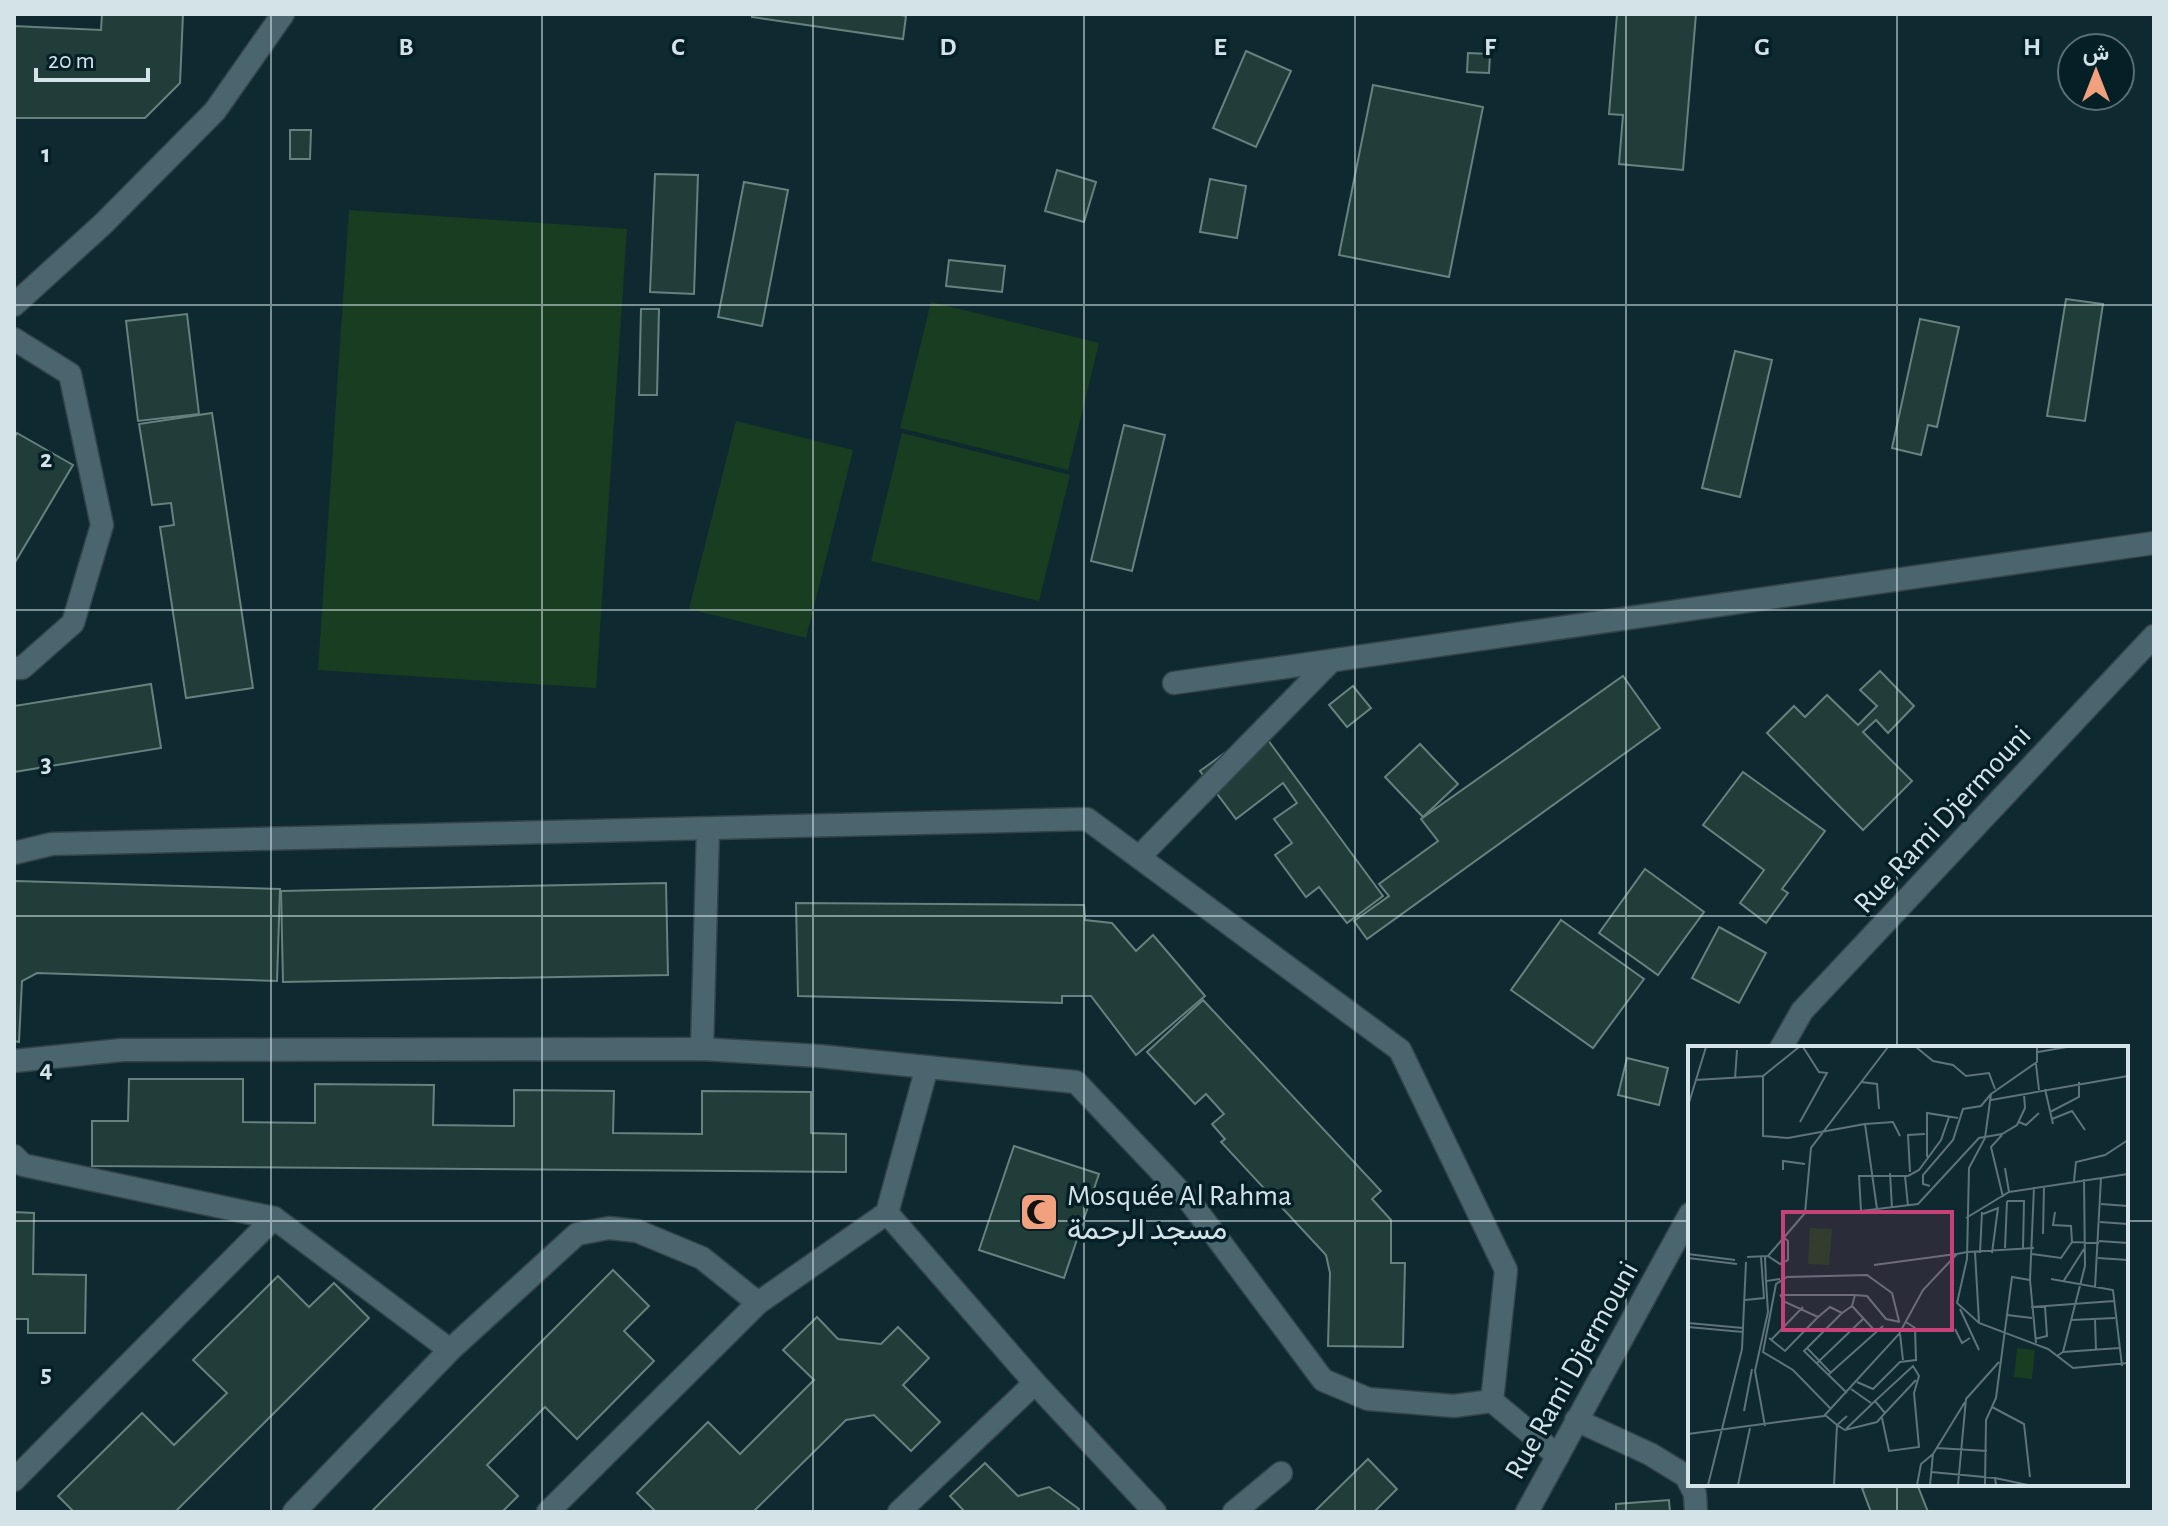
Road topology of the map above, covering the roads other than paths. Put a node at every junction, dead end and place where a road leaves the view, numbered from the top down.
1 (283, 14) edge
2 (14, 305) edge
3 (14, 339) edge
4 (2154, 543) edge
5 (2154, 636) edge
6 (1331, 661) junction
7 (14, 668) edge
8 (1174, 683) dead end
9 (708, 829) junction
10 (14, 853) edge
11 (1139, 857) junction
12 (1782, 1046) edge
13 (702, 1049) junction
14 (14, 1061) edge
15 (927, 1067) junction
16 (14, 1156) edge
17 (887, 1213) junction
18 (274, 1218) junction
19 (1688, 1218) edge
20 (758, 1303) junction
21 (450, 1350) junction
22 (1035, 1383) junction
23 (1492, 1401) junction
24 (1576, 1420) junction
25 (1558, 1456) junction
26 (1281, 1473) dead end
27 (16, 1475) edge
28 (1688, 1480) edge
29 (1691, 1486) edge
30 (294, 1512) edge
31 (548, 1512) edge
32 (899, 1512) edge
33 (1155, 1512) edge
34 (1234, 1512) edge
35 (1527, 1512) edge
36 (1696, 1512) edge

1 - 2 street
3 - 7 street
4 - 6 street
5 - 12 street, Rue Rami Djermouni
6 - 8 street
6 - 11 street
9 - 10 street
9 - 11 street
9 - 13 street
11 - 23 street
13 - 14 street
13 - 15 street
15 - 17 street
15 - 23 street
16 - 18 street
17 - 20 street
17 - 22 street
18 - 21 street
18 - 27 street
19 - 24 street, Rue Rami Djermouni
20 - 21 street
20 - 31 street
21 - 30 street
22 - 32 street
22 - 33 street
23 - 25 street
24 - 25 street, Rue Rami Djermouni
24 - 28 street
25 - 35 street, Rue Rami Djermouni
26 - 34 street
29 - 36 street

